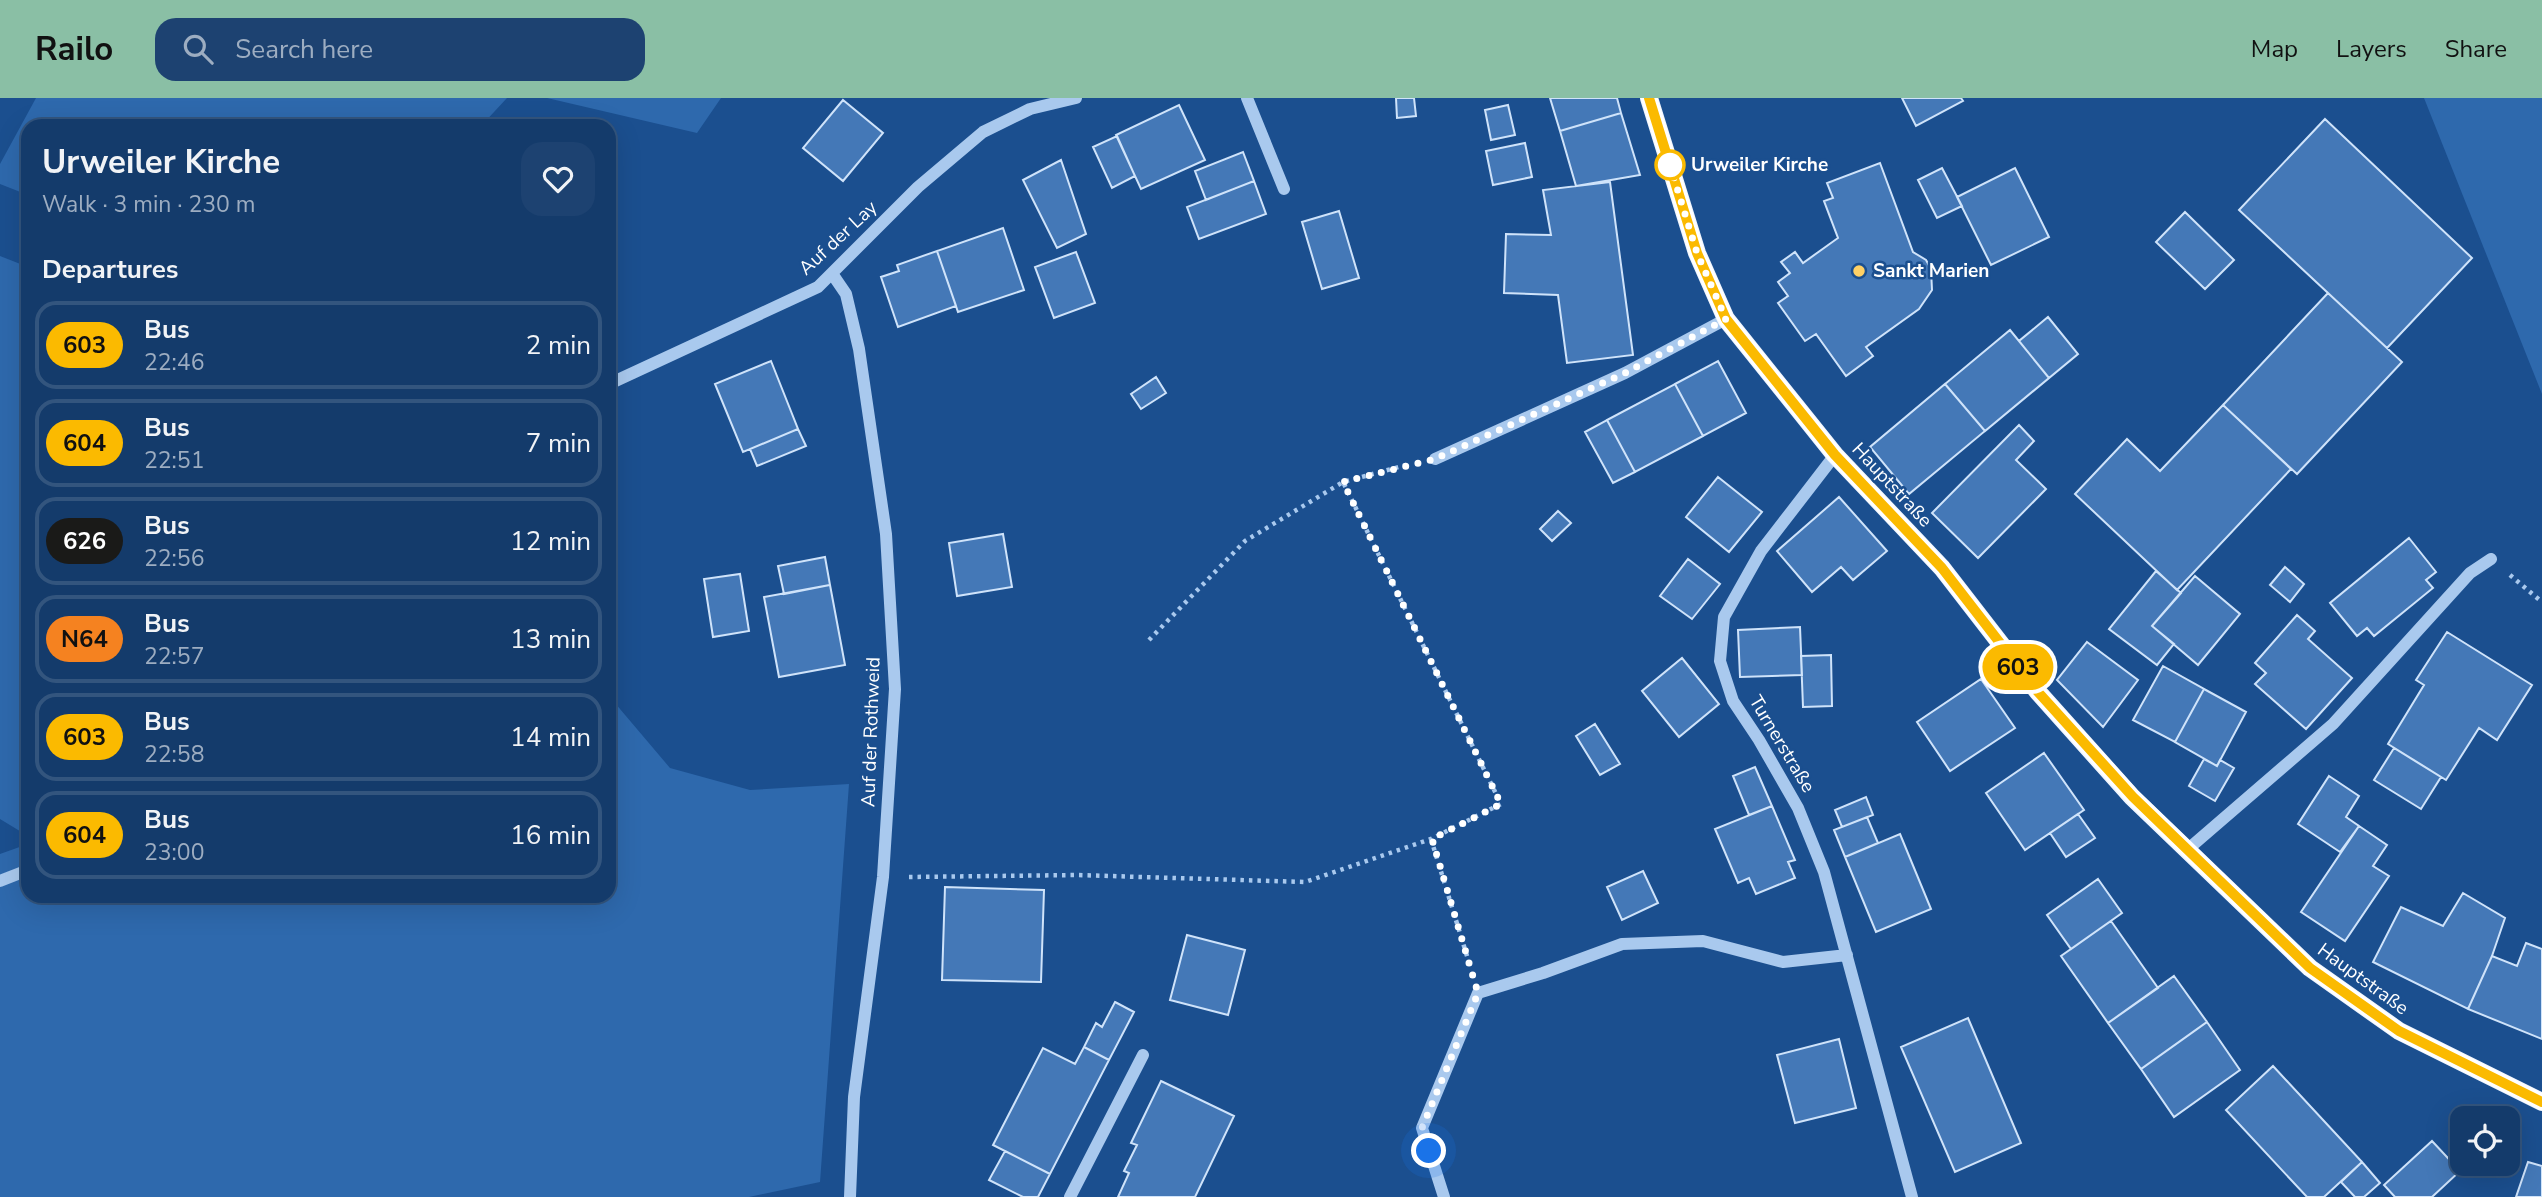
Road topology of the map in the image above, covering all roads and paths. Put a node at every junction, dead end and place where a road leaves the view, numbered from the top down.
1 (1076, 98) edge
2 (1247, 98) edge
3 (1650, 98) edge
4 (1284, 189) dead end
5 (833, 275) junction
6 (1726, 319) junction
7 (616, 381) edge
8 (1835, 455) junction
9 (1435, 459) joint
10 (1343, 482) junction
11 (2491, 559) joint
12 (2542, 602) edge
13 (1149, 640) dead end
14 (1432, 839) junction
15 (2187, 850) junction
16 (21, 873) edge
17 (883, 877) junction
18 (0, 881) edge
19 (1847, 955) junction
20 (1478, 993) junction
21 (1143, 1055) dead end
22 (2542, 1102) edge
23 (850, 1197) edge
24 (1070, 1197) edge
25 (1444, 1197) edge
26 (1912, 1197) edge

1 - 5 street, Auf der Lay
2 - 4 street
3 - 6 main road, Hauptstraße
5 - 7 street, Auf der Lay
5 - 17 street, Auf der Rothweid
6 - 8 main road, Hauptstraße
6 - 9 street
8 - 15 main road, Hauptstraße
8 - 19 street, Turnerstraße
9 - 10 path
10 - 13 path
10 - 14 path
11 - 12 path
11 - 15 street
14 - 17 path
14 - 20 path
15 - 22 main road, Hauptstraße
16 - 18 street
17 - 23 street, Auf der Rothweid
19 - 20 street
19 - 26 street, Turnerstraße
20 - 25 street
21 - 24 street

